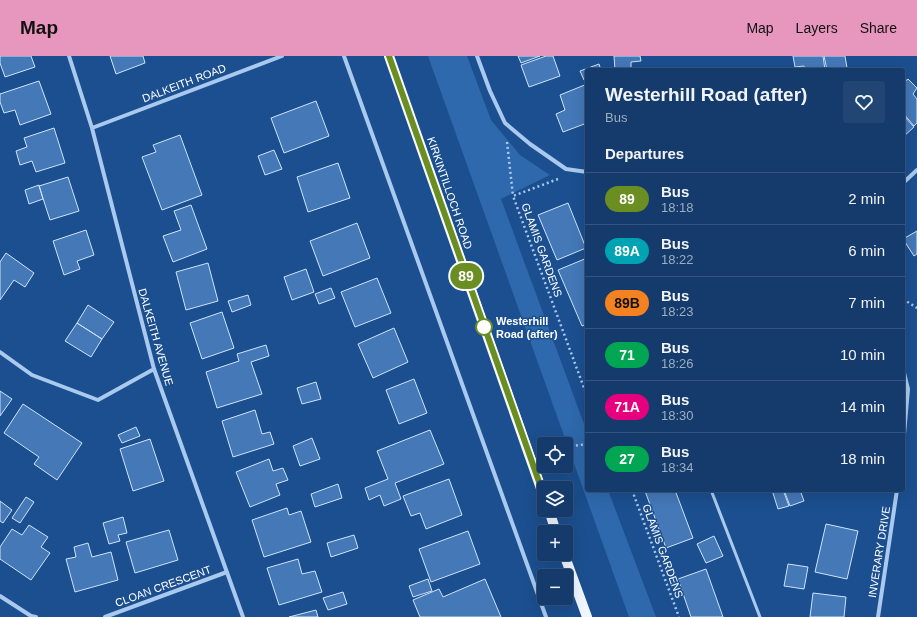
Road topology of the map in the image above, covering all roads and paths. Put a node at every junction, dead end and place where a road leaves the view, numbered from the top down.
1 (69, 56) edge
2 (282, 56) edge
3 (344, 56) edge
4 (389, 56) edge
5 (477, 56) edge
6 (505, 123) junction
7 (92, 128) junction
8 (917, 170) edge
9 (577, 172) junction
10 (585, 172) edge
11 (905, 181) edge
12 (513, 196) junction
13 (905, 300) edge
14 (917, 308) edge
15 (0, 352) edge
16 (154, 369) junction
17 (905, 377) edge
18 (585, 391) edge
19 (905, 423) edge
20 (585, 444) edge
21 (573, 446) edge
22 (539, 481) edge
23 (633, 492) edge
24 (712, 492) edge
25 (897, 492) edge
26 (567, 561) edge
27 (227, 572) junction
28 (0, 596) edge
29 (36, 617) edge
30 (105, 617) edge
31 (244, 617) edge
32 (546, 617) edge
33 (587, 617) edge
34 (679, 617) edge
35 (760, 617) edge
36 (878, 617) edge

1 - 7 street, DALKEITH AVENUE
2 - 7 street, DALKEITH ROAD
3 - 32 street
4 - 22 main road, KIRKINTILLOCH ROAD
5 - 6 street
6 - 9 street
6 - 12 path
7 - 16 street, DALKEITH AVENUE
8 - 11 street
9 - 10 street
9 - 12 path, GLAMIS GARDENS
12 - 18 path, GLAMIS GARDENS
13 - 14 path
15 - 16 street
16 - 27 street, DALKEITH AVENUE
17 - 19 street
20 - 21 path
23 - 34 path, GLAMIS GARDENS
24 - 35 lane
25 - 36 street, INVERARY DRIVE
26 - 33 main road
27 - 30 street, CLOAN CRESCENT
27 - 31 street, DALKEITH AVENUE
28 - 29 street

